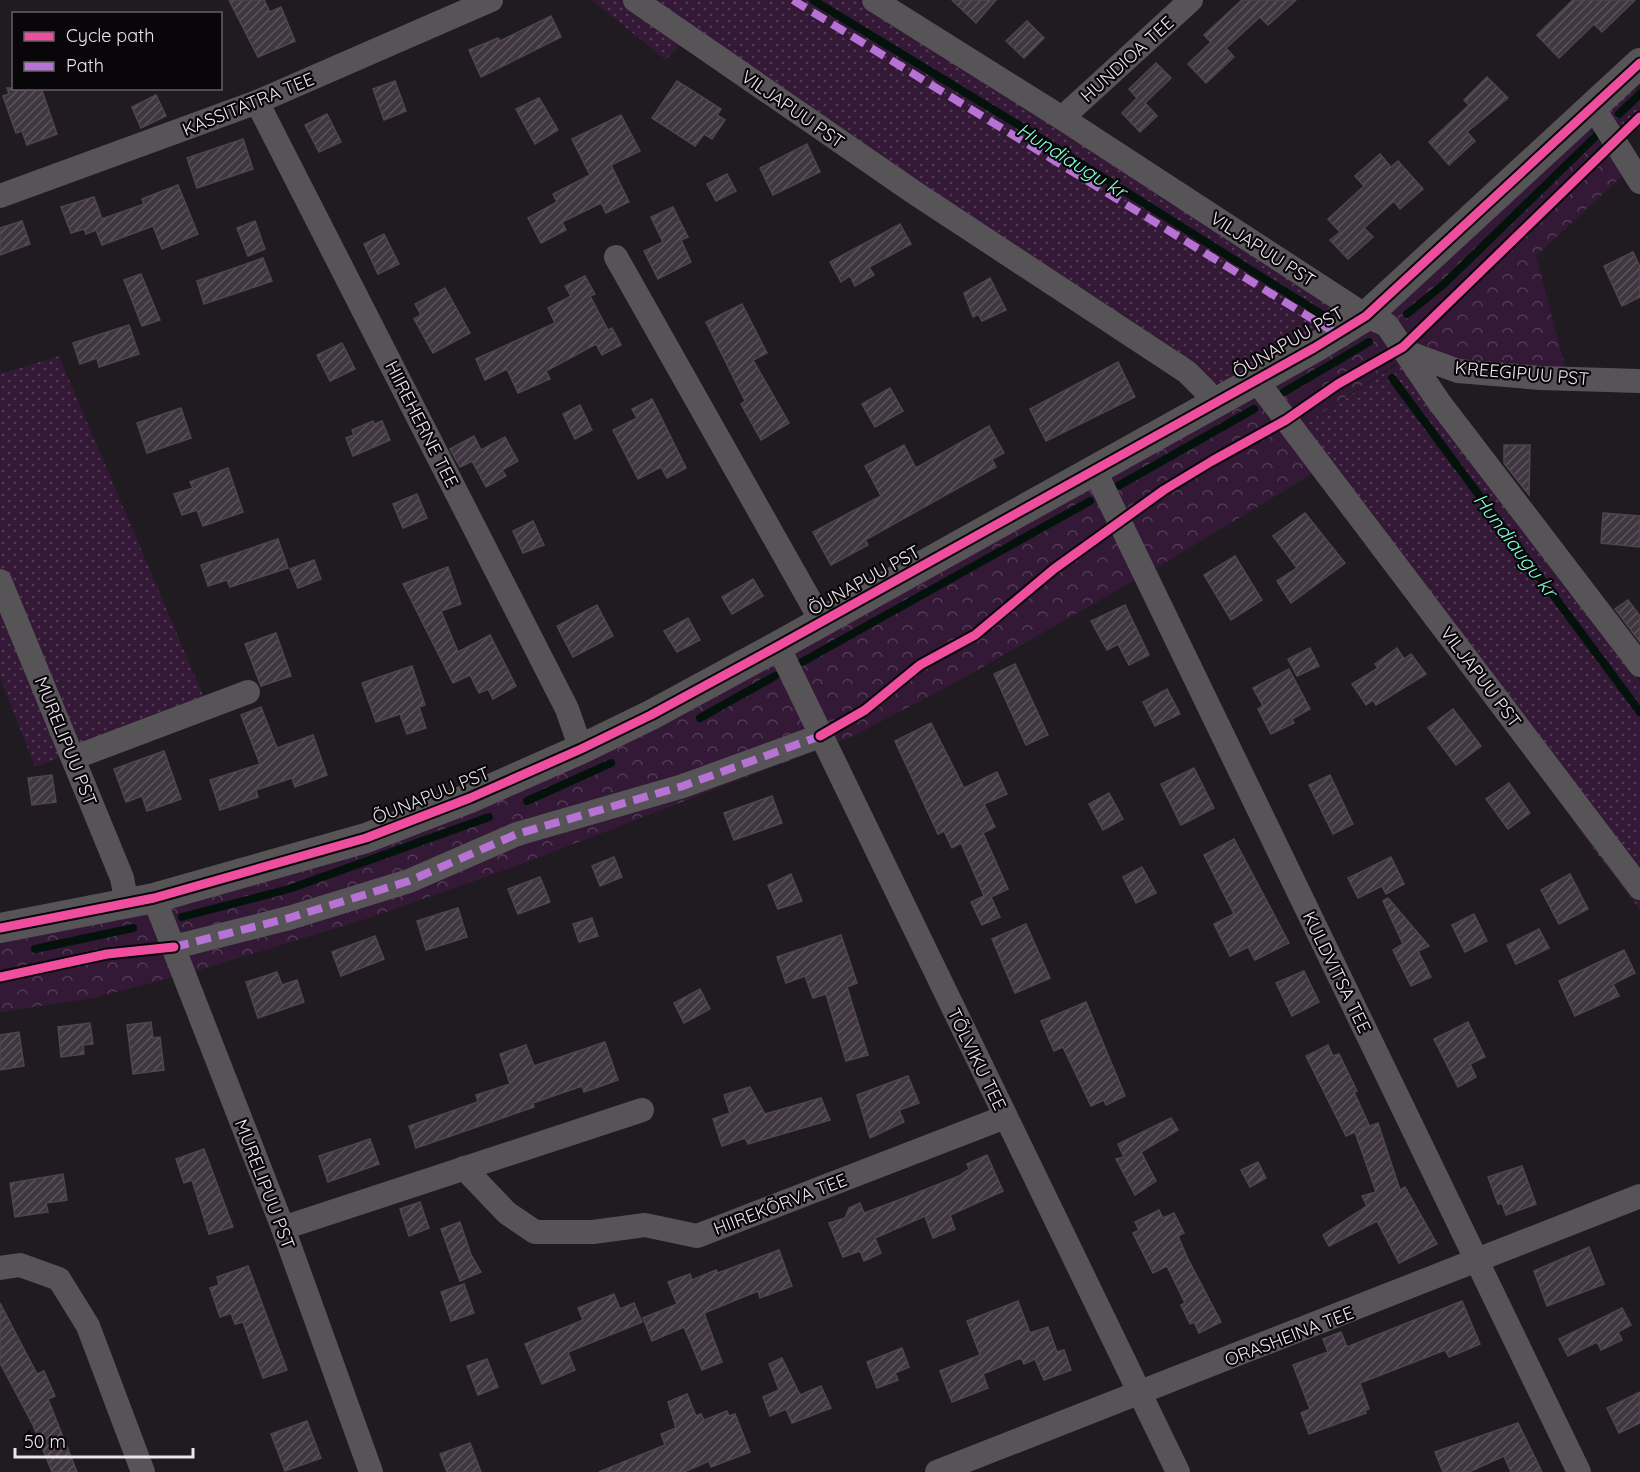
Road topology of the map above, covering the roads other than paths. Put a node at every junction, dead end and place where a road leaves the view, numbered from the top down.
1 (491, 0) edge
2 (635, 0) edge
3 (874, 0) edge
4 (1191, 0) edge
5 (1640, 63) edge
6 (257, 102) junction
7 (1593, 107) junction
8 (1062, 118) junction
9 (1640, 183) edge
10 (0, 196) edge
11 (616, 257) dead end
12 (1366, 316) junction
13 (1406, 352) junction
14 (1256, 380) junction
15 (1640, 381) edge
16 (1214, 404) junction
17 (1095, 471) junction
18 (0, 580) edge
19 (822, 622) junction
20 (778, 646) junction
21 (1640, 665) edge
22 (248, 692) dead end
23 (820, 736) junction
24 (581, 749) junction
25 (73, 758) junction
26 (1640, 888) edge
27 (140, 901) junction
28 (0, 928) edge
29 (174, 947) junction
30 (642, 1110) dead end
31 (1005, 1117) junction
32 (464, 1168) junction
33 (1640, 1196) edge
34 (283, 1228) junction
35 (1477, 1262) junction
36 (0, 1268) edge
37 (1141, 1394) junction
38 (143, 1472) edge
39 (371, 1472) edge
40 (937, 1472) edge
41 (1178, 1472) edge
42 (1580, 1472) edge

1 - 6 street, KASSITATRA TEE
2 - 16 street, VILJAPUU PST
3 - 8 street, VILJAPUU PST
4 - 8 street, HUNDIOA TEE
5 - 7 street, ÕUNAPUU PST
6 - 10 street, KASSITATRA TEE
6 - 24 street, HIIREHERNE TEE
7 - 9 street
7 - 12 street, ÕUNAPUU PST
8 - 12 street, VILJAPUU PST
11 - 19 street, ÕUNAPUU PST
12 - 13 street, VILJAPUU PST
12 - 14 street, ÕUNAPUU PST
13 - 15 street, KREEGIPUU PST
13 - 21 street, VILJAPUU PST
14 - 16 street, ÕUNAPUU PST
14 - 26 street, VILJAPUU PST
16 - 17 street, ÕUNAPUU PST
17 - 19 street, ÕUNAPUU PST
17 - 35 street, KULDVITSA TEE
18 - 25 street, MURELIPUU PST
19 - 20 street, ÕUNAPUU PST
20 - 23 street, TÕLVIKU TEE
20 - 24 street, ÕUNAPUU PST
22 - 25 street
23 - 29 street
23 - 31 street, TÕLVIKU TEE
24 - 27 street, ÕUNAPUU PST
25 - 27 street, MURELIPUU PST
27 - 28 street, ÕUNAPUU PST
27 - 29 street, MURELIPUU PST
29 - 34 street, MURELIPUU PST
30 - 32 street
31 - 32 street, HIIREKÕRVA TEE
31 - 37 street, TÕLVIKU TEE
32 - 34 street
33 - 35 street, ORASHEINA TEE
34 - 39 street, MURELIPUU PST
35 - 37 street, ORASHEINA TEE
35 - 42 street, KULDVITSA TEE
36 - 38 street
37 - 40 street, ORASHEINA TEE
37 - 41 street, TÕLVIKU TEE

